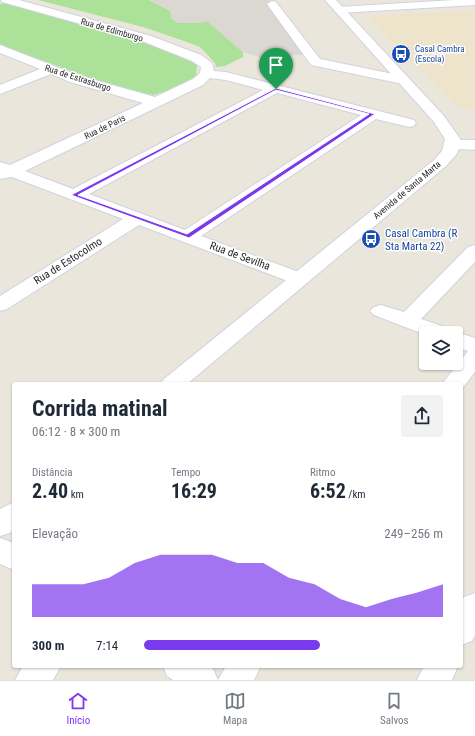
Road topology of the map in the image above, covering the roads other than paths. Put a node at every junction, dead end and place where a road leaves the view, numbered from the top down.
1 (6, 0) edge
2 (330, 0) edge
3 (475, 2) edge
4 (272, 4) dead end
5 (339, 10) junction
6 (0, 49) edge
7 (50, 70) junction
8 (207, 74) junction
9 (403, 80) junction
10 (276, 89) junction
11 (0, 90) edge
12 (157, 102) junction
13 (373, 114) junction
14 (409, 123) dead end
15 (453, 144) junction
16 (475, 145) edge
17 (3, 171) edge
18 (74, 195) junction
19 (137, 218) junction
20 (187, 236) junction
21 (475, 251) edge
22 (300, 279) junction
23 (0, 305) edge
24 (381, 311) dead end
25 (407, 320) junction
26 (422, 326) edge
27 (463, 342) edge
28 (475, 346) edge
29 (475, 356) edge
30 (174, 382) edge
31 (456, 382) edge
32 (12, 515) edge
33 (0, 525) edge
34 (0, 549) edge
35 (12, 557) edge
36 (475, 606) edge
37 (463, 627) edge
38 (43, 668) edge
39 (182, 668) edge
40 (244, 668) edge
41 (441, 668) edge
42 (32, 680) edge
43 (201, 680) edge
44 (235, 680) edge
45 (434, 680) edge

1 - 8 street, Rua de Edimburgo
2 - 5 street
3 - 5 street
4 - 9 street
5 - 9 street
6 - 7 street, Rua de Estrasburgo
7 - 11 street
7 - 12 street, Rua de Estrasburgo
8 - 10 street
8 - 12 street, Rua de Paris
9 - 15 street
10 - 13 street
10 - 18 street
12 - 17 street, Rua de Paris
13 - 14 street
13 - 20 street
15 - 16 street
15 - 22 street, Avenida de Santa Marta
17 - 18 street, Rua de Sevilha
18 - 19 street, Rua de Sevilha
19 - 20 street, Rua de Sevilha
19 - 23 street, Rua de Estocolmo
20 - 22 street, Rua de Sevilha
21 - 25 street
22 - 30 street, Avenida de Santa Marta
24 - 25 street
25 - 26 street
27 - 28 street
29 - 31 street
32 - 33 street
34 - 35 street
36 - 37 street
38 - 42 street
39 - 43 street
40 - 44 street
41 - 45 street

